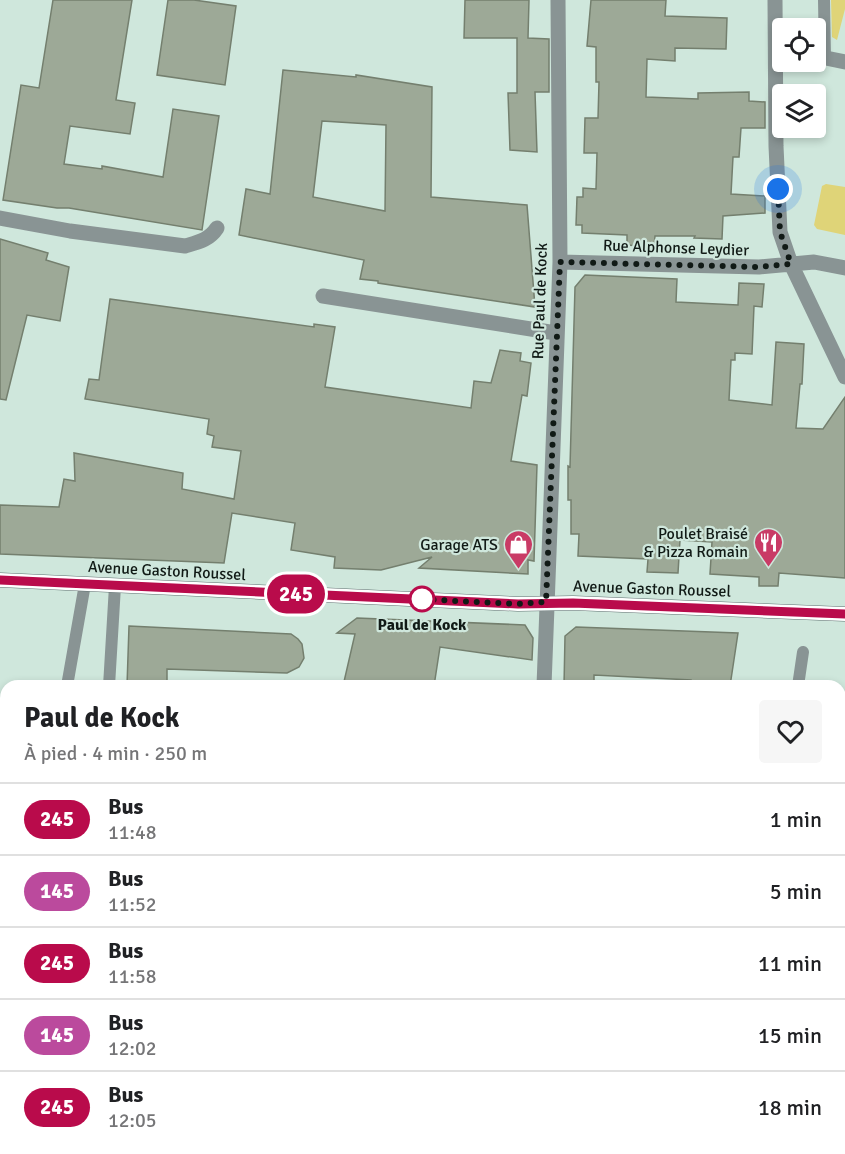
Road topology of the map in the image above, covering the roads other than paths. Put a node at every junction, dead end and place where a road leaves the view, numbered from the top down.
1 (558, 0) edge
2 (775, 0) edge
3 (824, 0) edge
4 (777, 18) edge
5 (823, 18) edge
6 (826, 58) edge
7 (845, 62) edge
8 (779, 72) edge
9 (0, 218) edge
10 (217, 228) dead end
11 (560, 262) junction
12 (791, 264) junction
13 (845, 268) edge
14 (323, 296) dead end
15 (556, 333) junction
16 (845, 377) edge
17 (0, 580) edge
18 (85, 584) junction
19 (115, 586) junction
20 (546, 602) junction
21 (845, 615) edge
22 (803, 652) dead end
23 (68, 680) edge
24 (109, 680) edge
25 (544, 680) edge
26 (799, 680) edge

1 - 11 street, Rue Paul de Kock
2 - 4 street
3 - 5 lane
6 - 7 street
8 - 12 street
9 - 10 street
11 - 12 street, Rue Alphonse Leydier
11 - 15 street, Rue Paul de Kock
12 - 13 street, Rue Alphonse Leydier
12 - 16 street
14 - 15 street
15 - 20 street, Rue Paul de Kock
17 - 18 main road, Avenue Gaston Roussel
18 - 19 main road, Avenue Gaston Roussel
18 - 23 lane
19 - 20 main road, Avenue Gaston Roussel
19 - 24 lane
20 - 21 main road, Avenue Gaston Roussel
20 - 25 street, Rue Paul de Kock
22 - 26 lane

